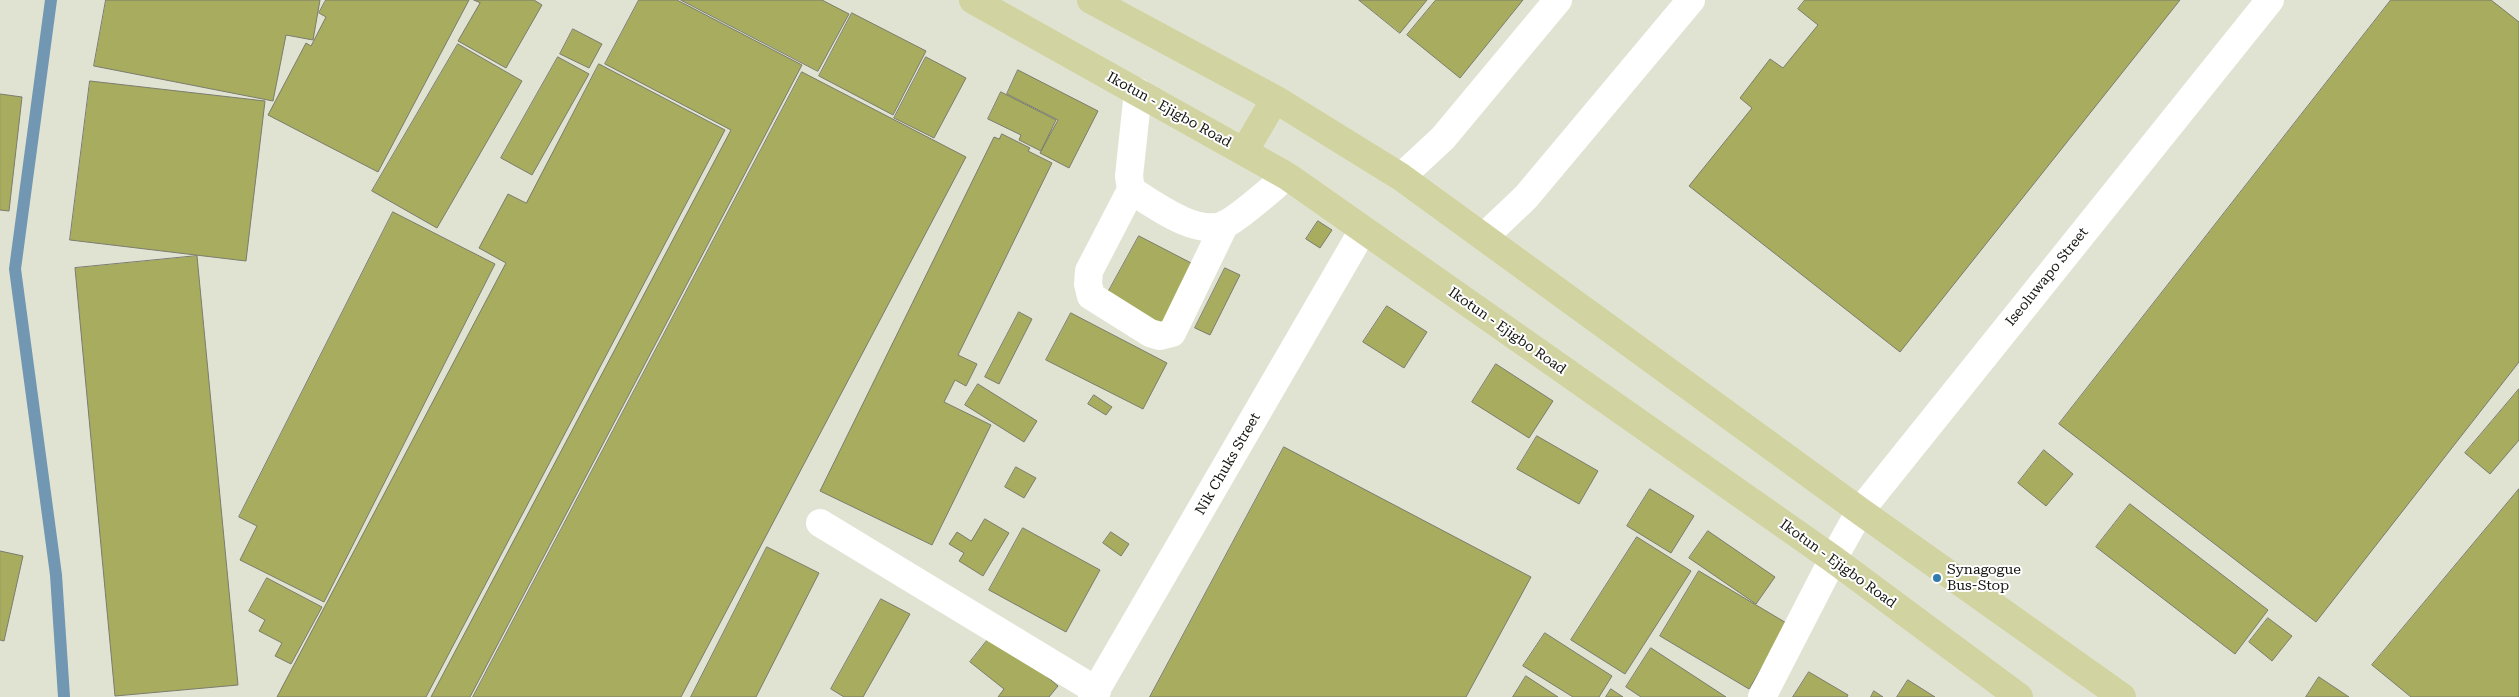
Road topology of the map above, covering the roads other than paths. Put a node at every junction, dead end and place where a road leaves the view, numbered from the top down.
1 (973, 0) edge
2 (1091, 0) edge
3 (1558, 0) edge
4 (1690, 0) edge
5 (2270, 0) edge
6 (1138, 92) junction
7 (1275, 99) junction
8 (1244, 152) junction
9 (1287, 176) junction
10 (1401, 177) junction
11 (1131, 190) junction
12 (1225, 224) junction
13 (1364, 230) junction
14 (1485, 236) junction
15 (1860, 511) junction
16 (820, 523) dead end
17 (1832, 559) junction
18 (1094, 694) edge
19 (1762, 697) edge
20 (2019, 697) edge
21 (2122, 697) edge

1 - 6 main road, Ikotun - Ejigbo Road
2 - 7 main road
3 - 10 street
4 - 14 street
5 - 15 street, Iseoluwapo Street
6 - 8 main road, Ikotun - Ejigbo Road
6 - 11 street
7 - 8 main road
7 - 10 main road
8 - 9 main road, Ikotun - Ejigbo Road
9 - 12 street
9 - 13 main road, Ikotun - Ejigbo Road
10 - 14 main road
11 - 12 street
11 - 12 street
13 - 17 main road, Ikotun - Ejigbo Road
13 - 18 street, Nik Chuks Street
14 - 15 main road
15 - 17 street, Iseoluwapo Street
15 - 21 main road
16 - 18 street
17 - 19 street, Iseoluwapo Street
17 - 20 main road, Ikotun - Ejigbo Road

